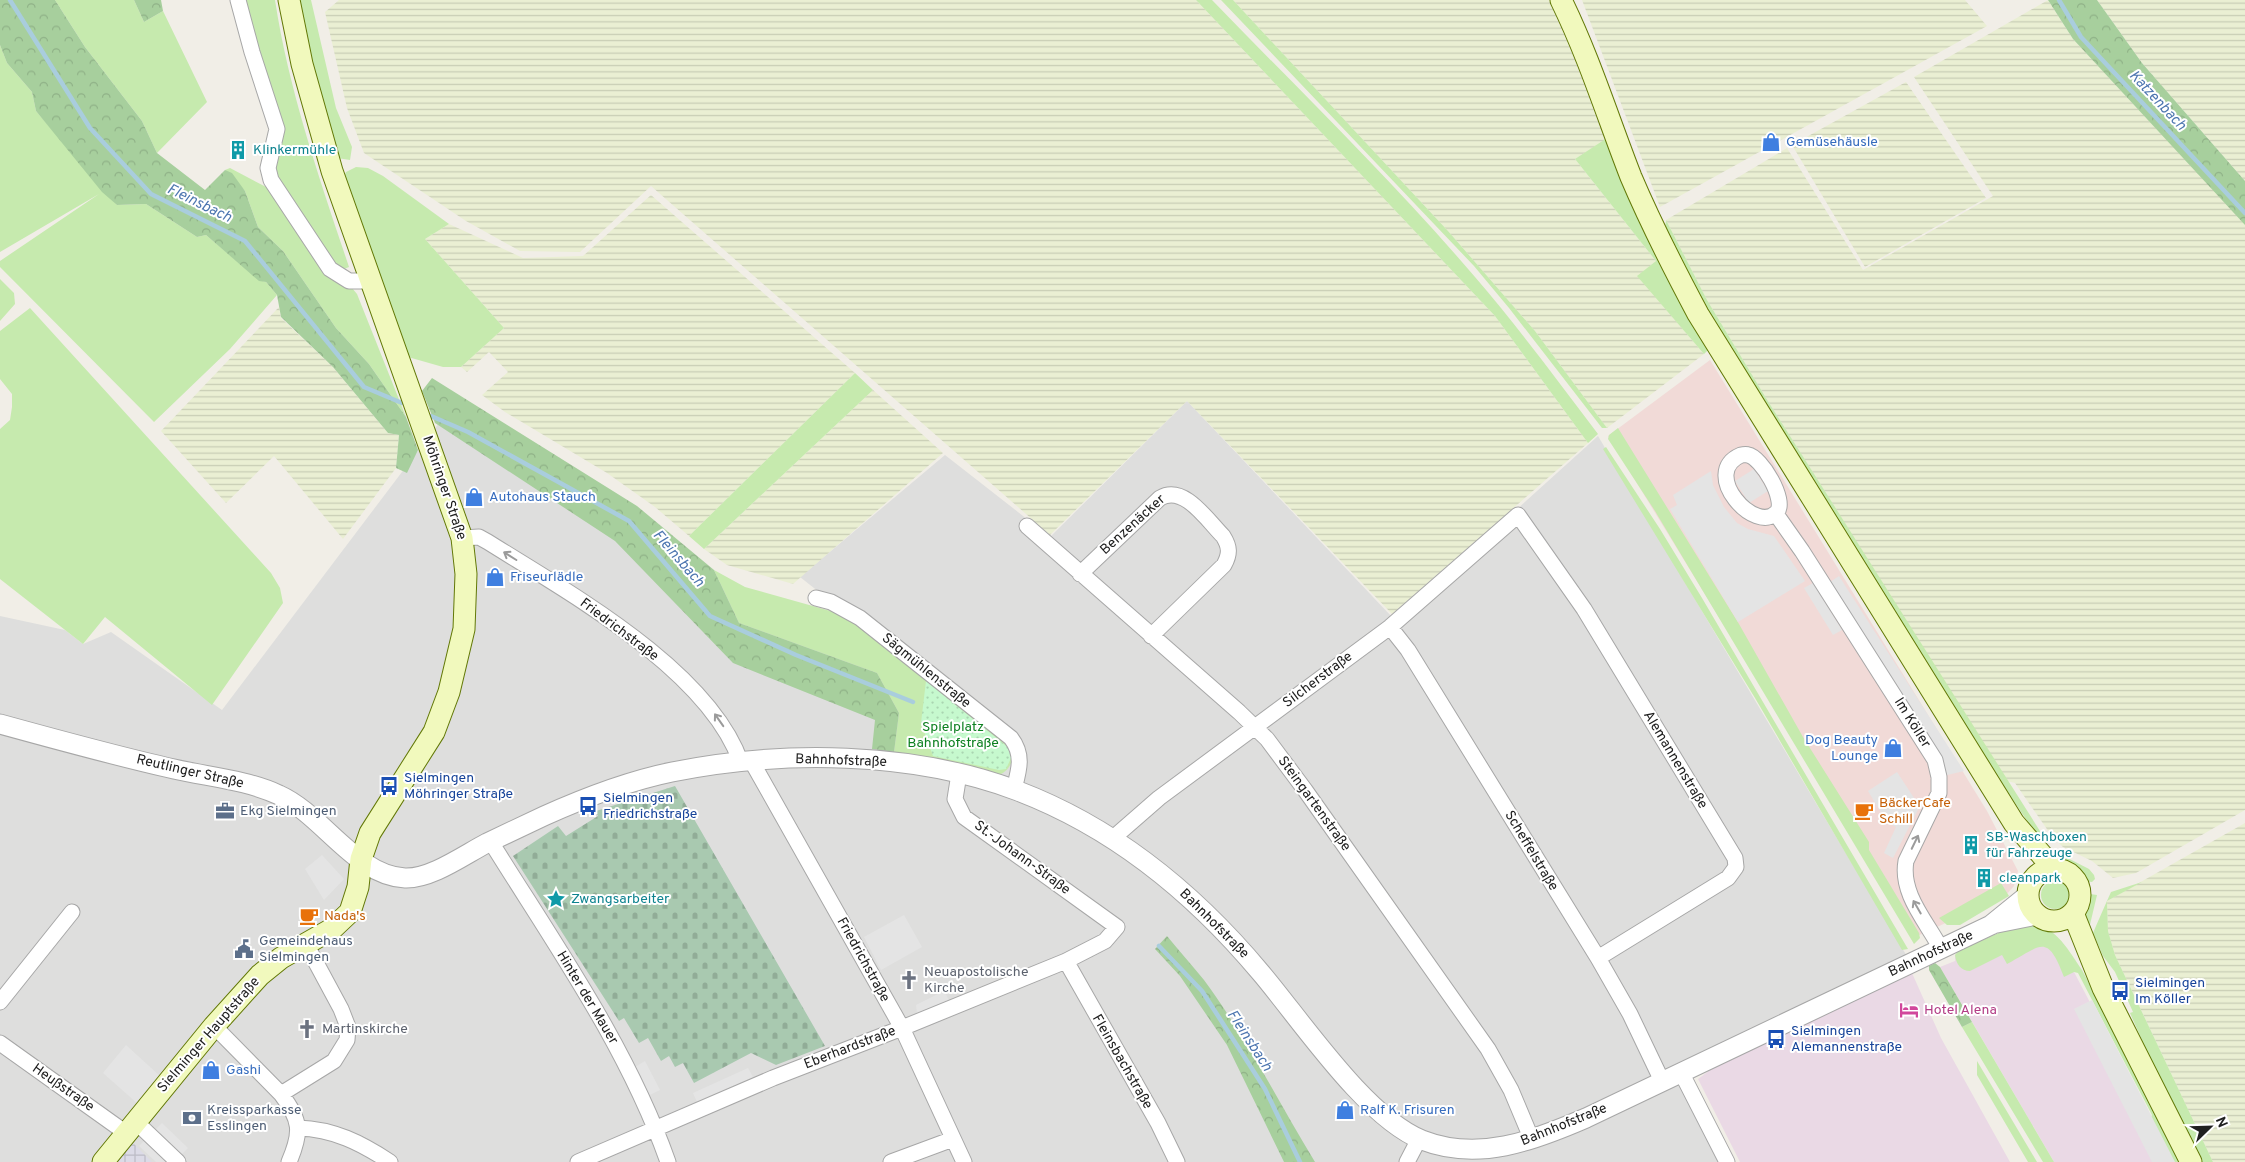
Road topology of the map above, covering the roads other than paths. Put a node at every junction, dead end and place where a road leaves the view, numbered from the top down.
1 (238, 0) edge
2 (289, 0) edge
3 (1561, 0) edge
4 (370, 282) junction
5 (1776, 514) dead end
6 (1518, 516) joint
7 (1027, 526) dead end
8 (462, 538) junction
9 (1080, 574) junction
10 (816, 598) dead end
11 (1390, 627) junction
12 (1151, 636) junction
13 (0, 724) edge
14 (1256, 727) junction
15 (747, 762) junction
16 (960, 774) junction
17 (1014, 789) junction
18 (2014, 823) junction
19 (1112, 838) junction
20 (491, 842) junction
21 (361, 859) junction
22 (2054, 869) junction
23 (2031, 887) junction
24 (72, 912) dead end
25 (2055, 916) junction
26 (1996, 923) junction
27 (1117, 927) joint
28 (332, 929) joint
29 (306, 944) junction
30 (1941, 949) junction
31 (1598, 958) junction
32 (1066, 961) junction
33 (0, 1002) edge
34 (214, 1026) junction
35 (902, 1028) junction
36 (0, 1043) edge
37 (1681, 1072) junction
38 (1662, 1081) junction
39 (281, 1094) junction
40 (131, 1127) junction
41 (656, 1127) junction
42 (298, 1128) junction
43 (953, 1139) junction
44 (1419, 1139) junction
45 (1532, 1140) junction
46 (103, 1162) edge
47 (178, 1162) edge
48 (289, 1162) edge
49 (390, 1162) edge
50 (578, 1162) edge
51 (668, 1162) edge
52 (892, 1162) edge
53 (964, 1162) edge
54 (1177, 1162) edge
55 (1407, 1162) edge
56 (1727, 1162) edge
57 (2191, 1162) edge

1 - 4 street
2 - 4 main road, Möhringer Straße
3 - 18 main road
4 - 8 main road, Möhringer Straße
30 -> 5 street, Im Köller
6 - 11 street, Silcherstraße
6 - 31 street, Alemannenstraße
7 - 9 street, Steingartenstraße
15 -> 8 street, Friedrichstraße
8 - 21 main road, Möhringer Straße
9 - 12 street, Steingartenstraße
9 - 12 street, Benzenäcker
10 - 17 street, Sägmühlenstraße
11 - 14 street, Silcherstraße
11 - 31 street, Scheffelstraße
12 - 14 street, Steingartenstraße
13 - 21 street, Reutlinger Straße
14 - 19 street, Silcherstraße
14 - 45 street, Steingartenstraße
15 - 16 street, Bahnhofstraße
15 - 20 street, Bahnhofstraße
15 - 35 street, Friedrichstraße
16 - 17 street, Bahnhofstraße
16 - 27 street, St.-Johann-Straße
17 - 19 street, Bahnhofstraße
18 - 22 main road
18 - 23 main road
19 - 44 street, Bahnhofstraße
20 - 21 street, Bahnhofstraße
20 - 41 street, Hinter der Mauer
21 - 28 main road, Möhringer Straße
22 - 23 main road
22 - 25 main road
23 - 25 main road
23 - 26 street, Bahnhofstraße
24 - 33 street
25 - 26 street, Bahnhofstraße
25 - 57 main road
26 - 30 street, Bahnhofstraße
27 - 32 street, Eberhardstraße
28 - 29 main road, Sielminger Hauptstraße
29 - 34 main road, Sielminger Hauptstraße
29 - 39 street
30 - 37 street, Bahnhofstraße
31 - 38 street, Scheffelstraße
32 - 35 street, Eberhardstraße
32 - 54 street, Fleinsbachstraße
34 - 39 street
34 - 40 main road, Sielminger Hauptstraße
35 - 41 street, Eberhardstraße
35 - 43 street, Friedrichstraße
36 - 40 street, Heußstraße
37 - 38 street, Bahnhofstraße
37 - 56 street
38 - 45 street, Bahnhofstraße
39 - 42 street
40 - 46 main road, Sielminger Hauptstraße
40 - 47 street, Heußstraße
41 - 50 street, Eberhardstraße
41 - 51 street, Hinter der Mauer
42 - 48 street
42 - 49 street
43 - 52 street
43 - 53 street, Friedrichstraße
44 - 45 street, Bahnhofstraße
44 - 55 street

